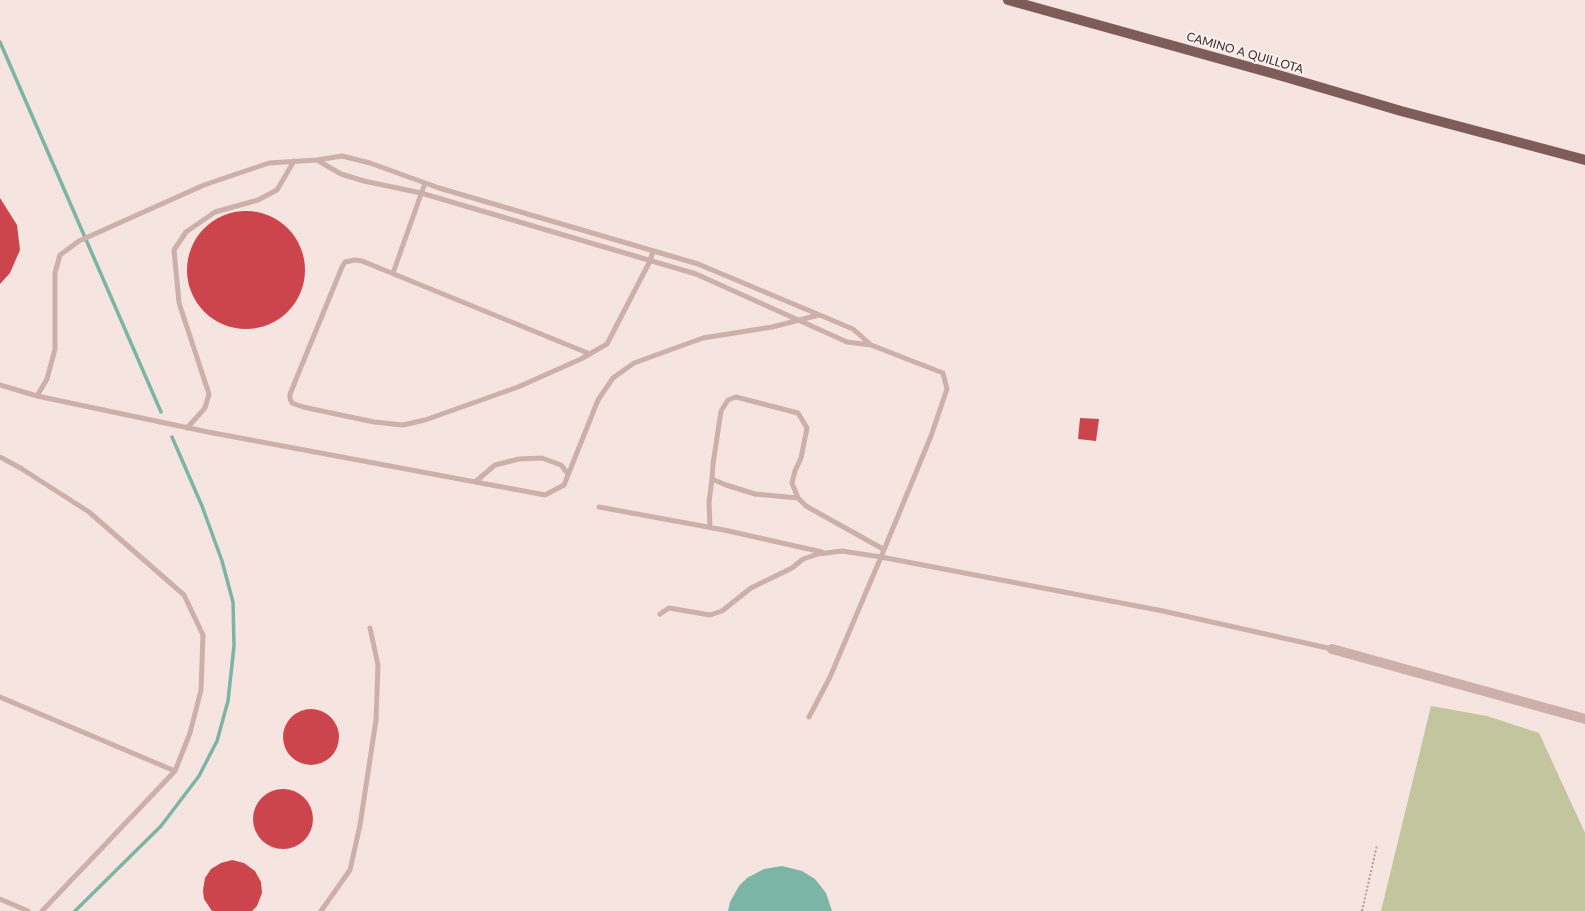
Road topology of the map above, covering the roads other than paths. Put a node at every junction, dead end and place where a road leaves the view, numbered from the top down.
1 (1008, 0) edge
2 (1474, 132) junction
3 (317, 160) junction
4 (1585, 160) edge
5 (294, 162) junction
6 (1585, 167) edge
7 (425, 183) junction
8 (421, 193) junction
9 (653, 251) junction
10 (650, 261) junction
11 (393, 273) junction
12 (819, 315) junction
13 (800, 321) junction
14 (871, 345) junction
15 (590, 354) junction
16 (0, 385) edge
17 (37, 396) junction
18 (187, 428) junction
19 (0, 457) edge
20 (568, 474) junction
21 (712, 479) junction
22 (475, 482) junction
23 (798, 498) junction
24 (599, 507) dead end
25 (710, 527) junction
26 (883, 549) junction
27 (827, 553) junction
28 (881, 557) junction
29 (660, 614) dead end
30 (370, 628) dead end
31 (1332, 649) joint
32 (0, 697) edge
33 (809, 717) dead end
34 (1585, 719) edge
35 (175, 771) junction
36 (0, 899) edge
37 (28, 911) edge
38 (42, 911) edge
39 (321, 911) edge

1 - 2 main road, CAMINO A QUILLOTA
2 - 4 main road, CAMINO A QUILLOTA
2 - 6 main road, CAMINO A QUILLOTA
3 - 5 lane
3 - 7 lane
3 - 8 lane
5 - 17 lane
5 - 18 lane
7 - 8 lane
7 - 9 lane
8 - 10 lane
8 - 11 lane
9 - 10 lane
9 - 12 lane
10 - 13 lane
10 - 15 lane
11 - 15 lane
11 - 15 lane
12 - 13 lane
12 - 14 lane
13 - 14 lane
13 - 20 lane
14 - 26 lane
16 - 17 lane
17 - 18 lane
18 - 22 lane
19 - 35 lane
20 - 22 lane
20 - 22 lane
21 - 23 lane
21 - 23 lane
21 - 25 lane
23 - 26 lane
24 - 25 lane
25 - 27 lane
26 - 28 lane
27 - 28 lane
27 - 29 lane
28 - 31 lane
28 - 33 lane
30 - 39 lane
31 - 34 street
32 - 35 lane
35 - 38 lane
36 - 37 lane

